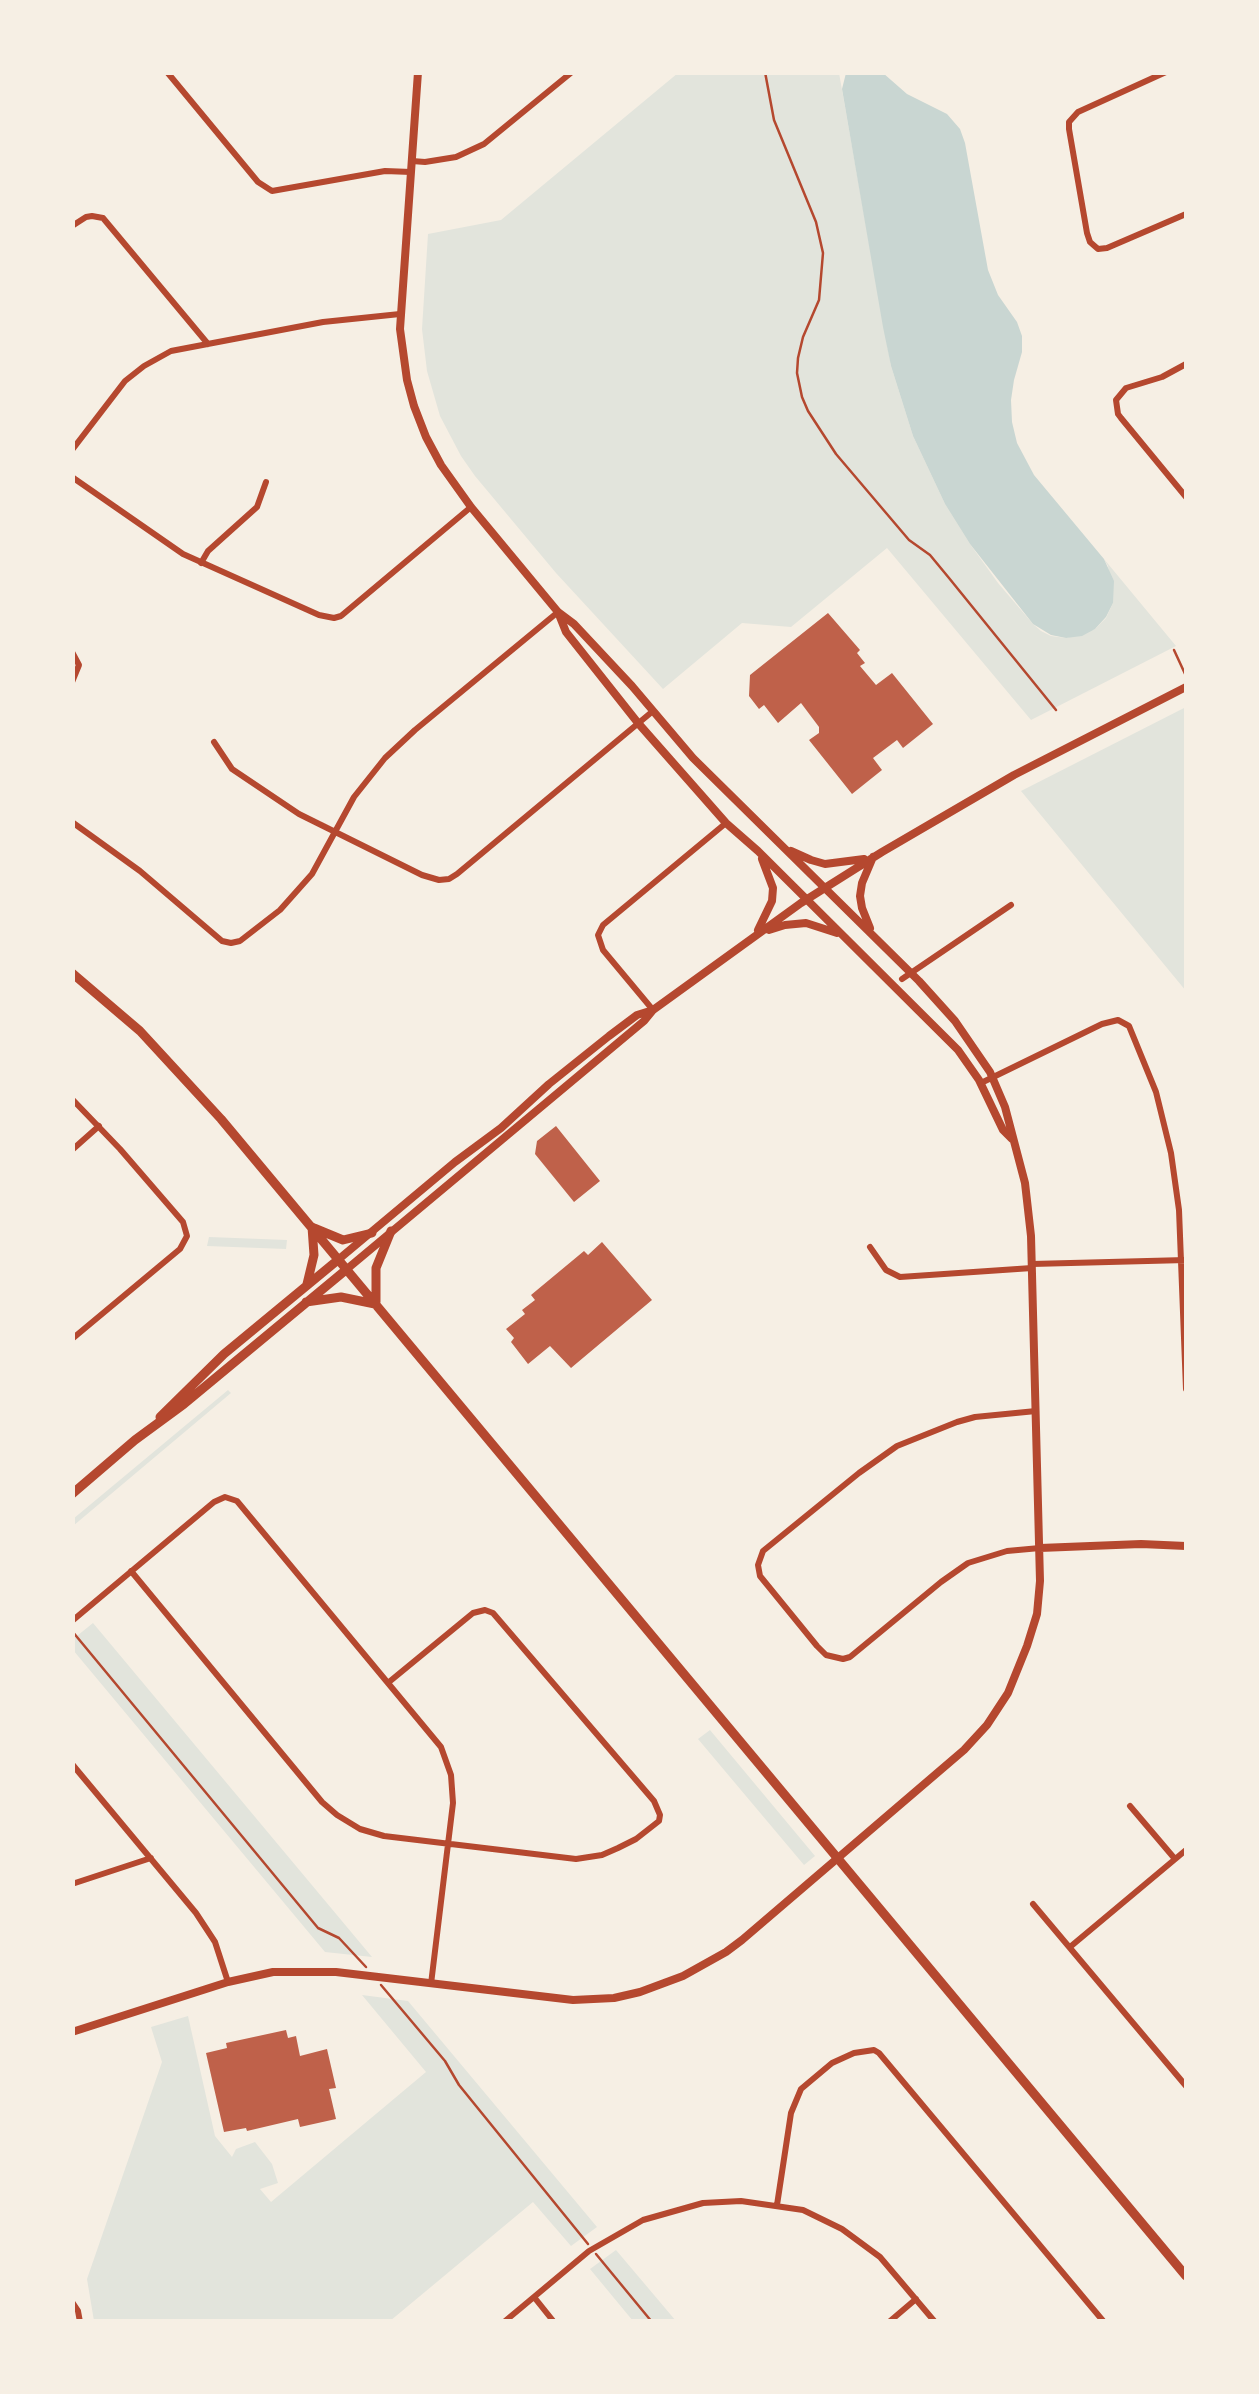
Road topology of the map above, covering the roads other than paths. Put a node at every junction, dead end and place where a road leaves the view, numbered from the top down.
1 (167, 72) edge
2 (418, 72) edge
3 (572, 72) edge
4 (1166, 72) edge
5 (412, 161) junction
6 (412, 172) junction
7 (1186, 214) edge
8 (72, 226) edge
9 (400, 314) junction
10 (208, 344) junction
11 (1186, 364) edge
12 (72, 450) edge
13 (72, 477) edge
14 (266, 482) dead end
15 (1186, 497) edge
16 (471, 508) junction
17 (201, 563) junction
18 (558, 612) junction
19 (72, 652) edge
20 (72, 682) edge
21 (1186, 687) edge
22 (653, 710) junction
23 (638, 723) junction
24 (214, 742) dead end
25 (72, 822) edge
26 (726, 823) junction
27 (334, 833) junction
28 (784, 848) junction
29 (758, 850) junction
30 (874, 858) junction
31 (825, 888) junction
32 (807, 899) junction
33 (1011, 905) dead end
34 (756, 935) junction
35 (844, 935) junction
36 (876, 938) junction
37 (72, 973) edge
38 (906, 976) junction
39 (653, 1010) junction
40 (992, 1078) junction
41 (981, 1083) junction
42 (72, 1099) edge
43 (99, 1126) junction
44 (1012, 1139) junction
45 (72, 1150) edge
46 (312, 1227) junction
47 (391, 1231) junction
48 (372, 1233) junction
49 (870, 1247) dead end
50 (339, 1259) junction
51 (1183, 1260) edge
52 (1032, 1266) junction
53 (347, 1269) junction
54 (306, 1286) junction
55 (304, 1303) junction
56 (376, 1304) junction
57 (72, 1339) edge
58 (1186, 1388) edge
59 (1036, 1411) junction
60 (148, 1430) junction
61 (72, 1494) edge
62 (1186, 1546) edge
63 (1040, 1548) junction
64 (131, 1572) junction
65 (72, 1621) edge
66 (389, 1682) junction
67 (72, 1764) edge
68 (1130, 1806) dead end
69 (448, 1844) junction
70 (1186, 1850) edge
71 (151, 1858) junction
72 (839, 1858) junction
73 (1175, 1859) junction
74 (72, 1884) edge
75 (1033, 1904) dead end
76 (1070, 1947) junction
77 (228, 1982) junction
78 (431, 1984) junction
79 (72, 2032) edge
80 (1186, 2086) edge
81 (778, 2205) junction
82 (1186, 2276) edge
83 (534, 2297) junction
84 (916, 2300) junction
85 (72, 2302) edge
86 (80, 2322) edge
87 (504, 2322) edge
88 (554, 2322) edge
89 (889, 2322) edge
90 (934, 2322) edge
91 (1104, 2322) edge

1 - 6 street
2 - 5 street
3 - 5 street
4 - 7 street
5 - 6 street
6 - 9 street
8 - 10 street
9 - 10 street
9 - 16 street
10 - 12 street
11 - 15 street
13 - 17 street
14 - 17 street
16 - 17 street
16 - 18 street
18 - 22 street
18 - 23 street
18 - 27 street
19 - 20 street
21 - 30 street
22 - 23 street
22 - 28 street
23 - 26 street
23 - 27 street
24 - 27 street
25 - 27 street
26 - 29 street
26 - 39 street
28 - 30 street
28 - 31 street
29 - 32 street
29 - 34 street
30 - 31 street
30 - 36 street
31 - 32 street
31 - 36 street
32 - 34 street
32 - 35 street
33 - 38 street
34 - 35 street
34 - 39 street
35 - 41 street
36 - 38 street
37 - 46 main road
38 - 40 street
39 - 47 street
39 - 48 street
40 - 41 street
40 - 44 street
40 - 51 street
41 - 44 street
42 - 43 street
43 - 45 street
43 - 57 street
44 - 52 street
46 - 48 main road
46 - 50 main road
46 - 54 main road
47 - 53 street
47 - 56 main road
48 - 50 street
49 - 52 street
50 - 53 main road
50 - 54 main road
51 - 52 street
51 - 58 street
52 - 59 street
53 - 55 main road
53 - 56 main road
54 - 60 main road
55 - 56 main road
55 - 60 main road
56 - 72 main road
59 - 63 street
59 - 63 street
60 - 61 main road
62 - 63 street
63 - 72 street
64 - 65 street
64 - 66 street
64 - 69 street
66 - 69 street
66 - 69 street
67 - 71 street
68 - 73 street
69 - 78 street
70 - 73 street
71 - 74 street
71 - 77 street
72 - 78 street
72 - 82 main road
73 - 76 street
75 - 76 street
76 - 80 street
77 - 78 street
77 - 79 street
81 - 83 street
81 - 84 street
81 - 91 street
83 - 87 street
83 - 88 street
84 - 89 street
84 - 90 street
85 - 86 street

